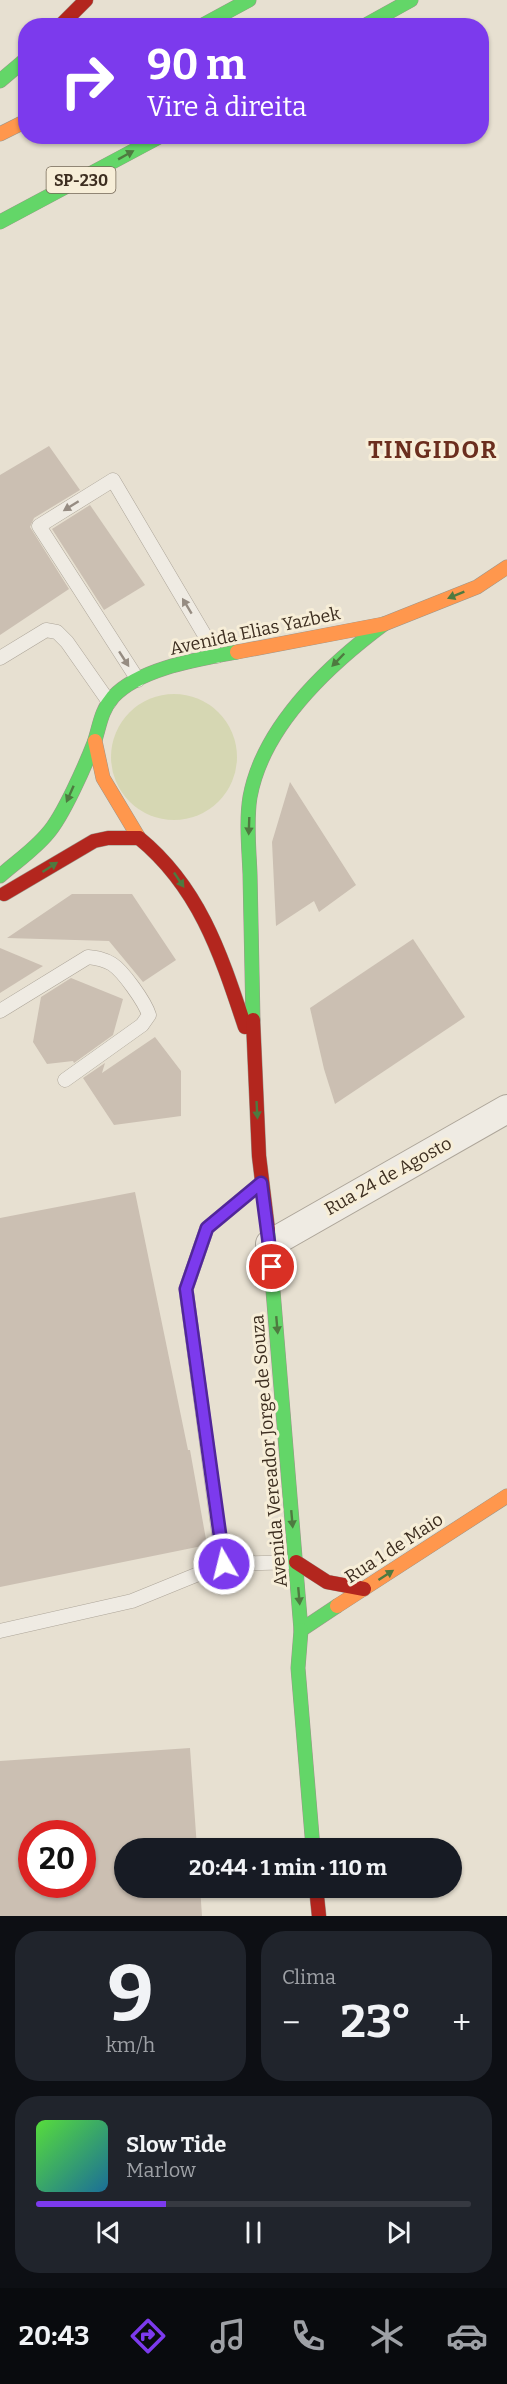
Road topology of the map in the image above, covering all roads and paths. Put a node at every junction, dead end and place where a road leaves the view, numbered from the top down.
1 (86, 0) edge
2 (249, 0) edge
3 (411, 0) edge
4 (68, 18) edge
5 (216, 18) edge
6 (378, 18) edge
7 (18, 66) edge
8 (0, 81) edge
9 (18, 125) edge
10 (0, 134) edge
11 (146, 144) edge
12 (0, 222) edge
13 (507, 567) edge
14 (384, 624) junction
15 (217, 656) junction
16 (0, 658) edge
17 (138, 680) junction
18 (109, 702) junction
19 (95, 741) junction
20 (140, 838) junction
21 (3, 867) edge
22 (0, 896) edge
23 (0, 1011) edge
24 (254, 1051) junction
25 (65, 1080) dead end
26 (507, 1109) edge
27 (261, 1183) junction
28 (270, 1244) junction
29 (507, 1496) edge
30 (296, 1562) junction
31 (224, 1564) junction
32 (364, 1589) junction
33 (301, 1630) junction
34 (0, 1631) edge
35 (312, 1838) edge
36 (317, 1898) edge
37 (319, 1916) edge

1 - 4 main road
2 - 5 main road
3 - 6 main road
7 - 8 main road
9 - 10 main road
12 -> 11 main road, SP-230
13 -> 14 main road, Avenida Elias Yazbek
14 - 15 main road, Avenida Elias Yazbek
14 -> 24 main road, Avenida Vereador Jorge de Souza
15 - 17 main road, Avenida Elias Yazbek
15 -> 17 lane
16 - 18 lane
17 - 18 main road, Avenida Elias Yazbek
18 - 19 main road, Avenida Elias Yazbek
19 - 20 main road
19 -> 21 main road, Avenida Elias Yazbek
22 -> 20 main road
20 -> 24 main road, Avenida Vereador Jorge de Souza
23 - 25 lane
24 -> 27 main road, Avenida Vereador Jorge de Souza
26 - 28 street, Rua 24 de Agosto
27 - 28 main road, Avenida Vereador Jorge de Souza
27 - 31 lane
28 -> 30 main road, Avenida Vereador Jorge de Souza
32 -> 29 main road, Rua 1 de Maio
30 - 31 lane
30 - 32 main road
30 -> 33 main road, Avenida Vereador Jorge de Souza
31 - 34 lane
32 - 33 main road, Rua 1 de Maio
33 - 35 main road, Avenida Vereador Jorge de Souza
36 - 37 main road

